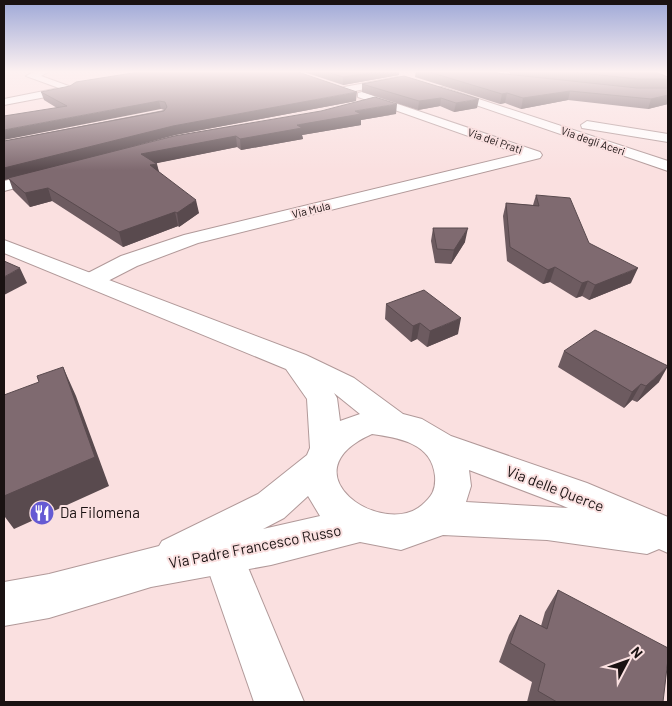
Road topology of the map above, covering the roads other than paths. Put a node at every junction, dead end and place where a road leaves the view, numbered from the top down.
1 (366, 104) edge
2 (387, 104) edge
3 (483, 104) edge
4 (350, 108) edge
5 (524, 118) junction
6 (668, 138) edge
7 (535, 155) joint
8 (668, 166) edge
9 (61, 171) edge
10 (4, 186) edge
11 (4, 246) edge
12 (92, 280) junction
13 (296, 362) junction
14 (392, 422) junction
15 (441, 446) junction
16 (324, 457) junction
17 (437, 518) junction
18 (360, 525) junction
19 (668, 535) edge
20 (668, 539) edge
21 (224, 554) junction
22 (151, 567) junction
23 (4, 604) edge
24 (279, 702) edge

1 - 4 street
2 - 7 street, Via dei Prati
3 - 5 street, Via degli Aceri
5 - 6 street
5 - 8 street, Via degli Aceri
7 - 12 street, Via Mula
9 - 10 street
11 - 12 street
12 - 13 street
13 - 14 street
13 - 16 street
14 - 15 street
14 - 16 street
15 - 17 street
15 - 19 street, Via delle Querce
16 - 18 street
16 - 22 street, Via Padre Francesco Russo
17 - 18 street
17 - 20 street, Via delle Querce
18 - 21 street, Via Padre Francesco Russo
21 - 22 street, Via Padre Francesco Russo
21 - 24 street
22 - 23 street, Via Padre Francesco Russo

